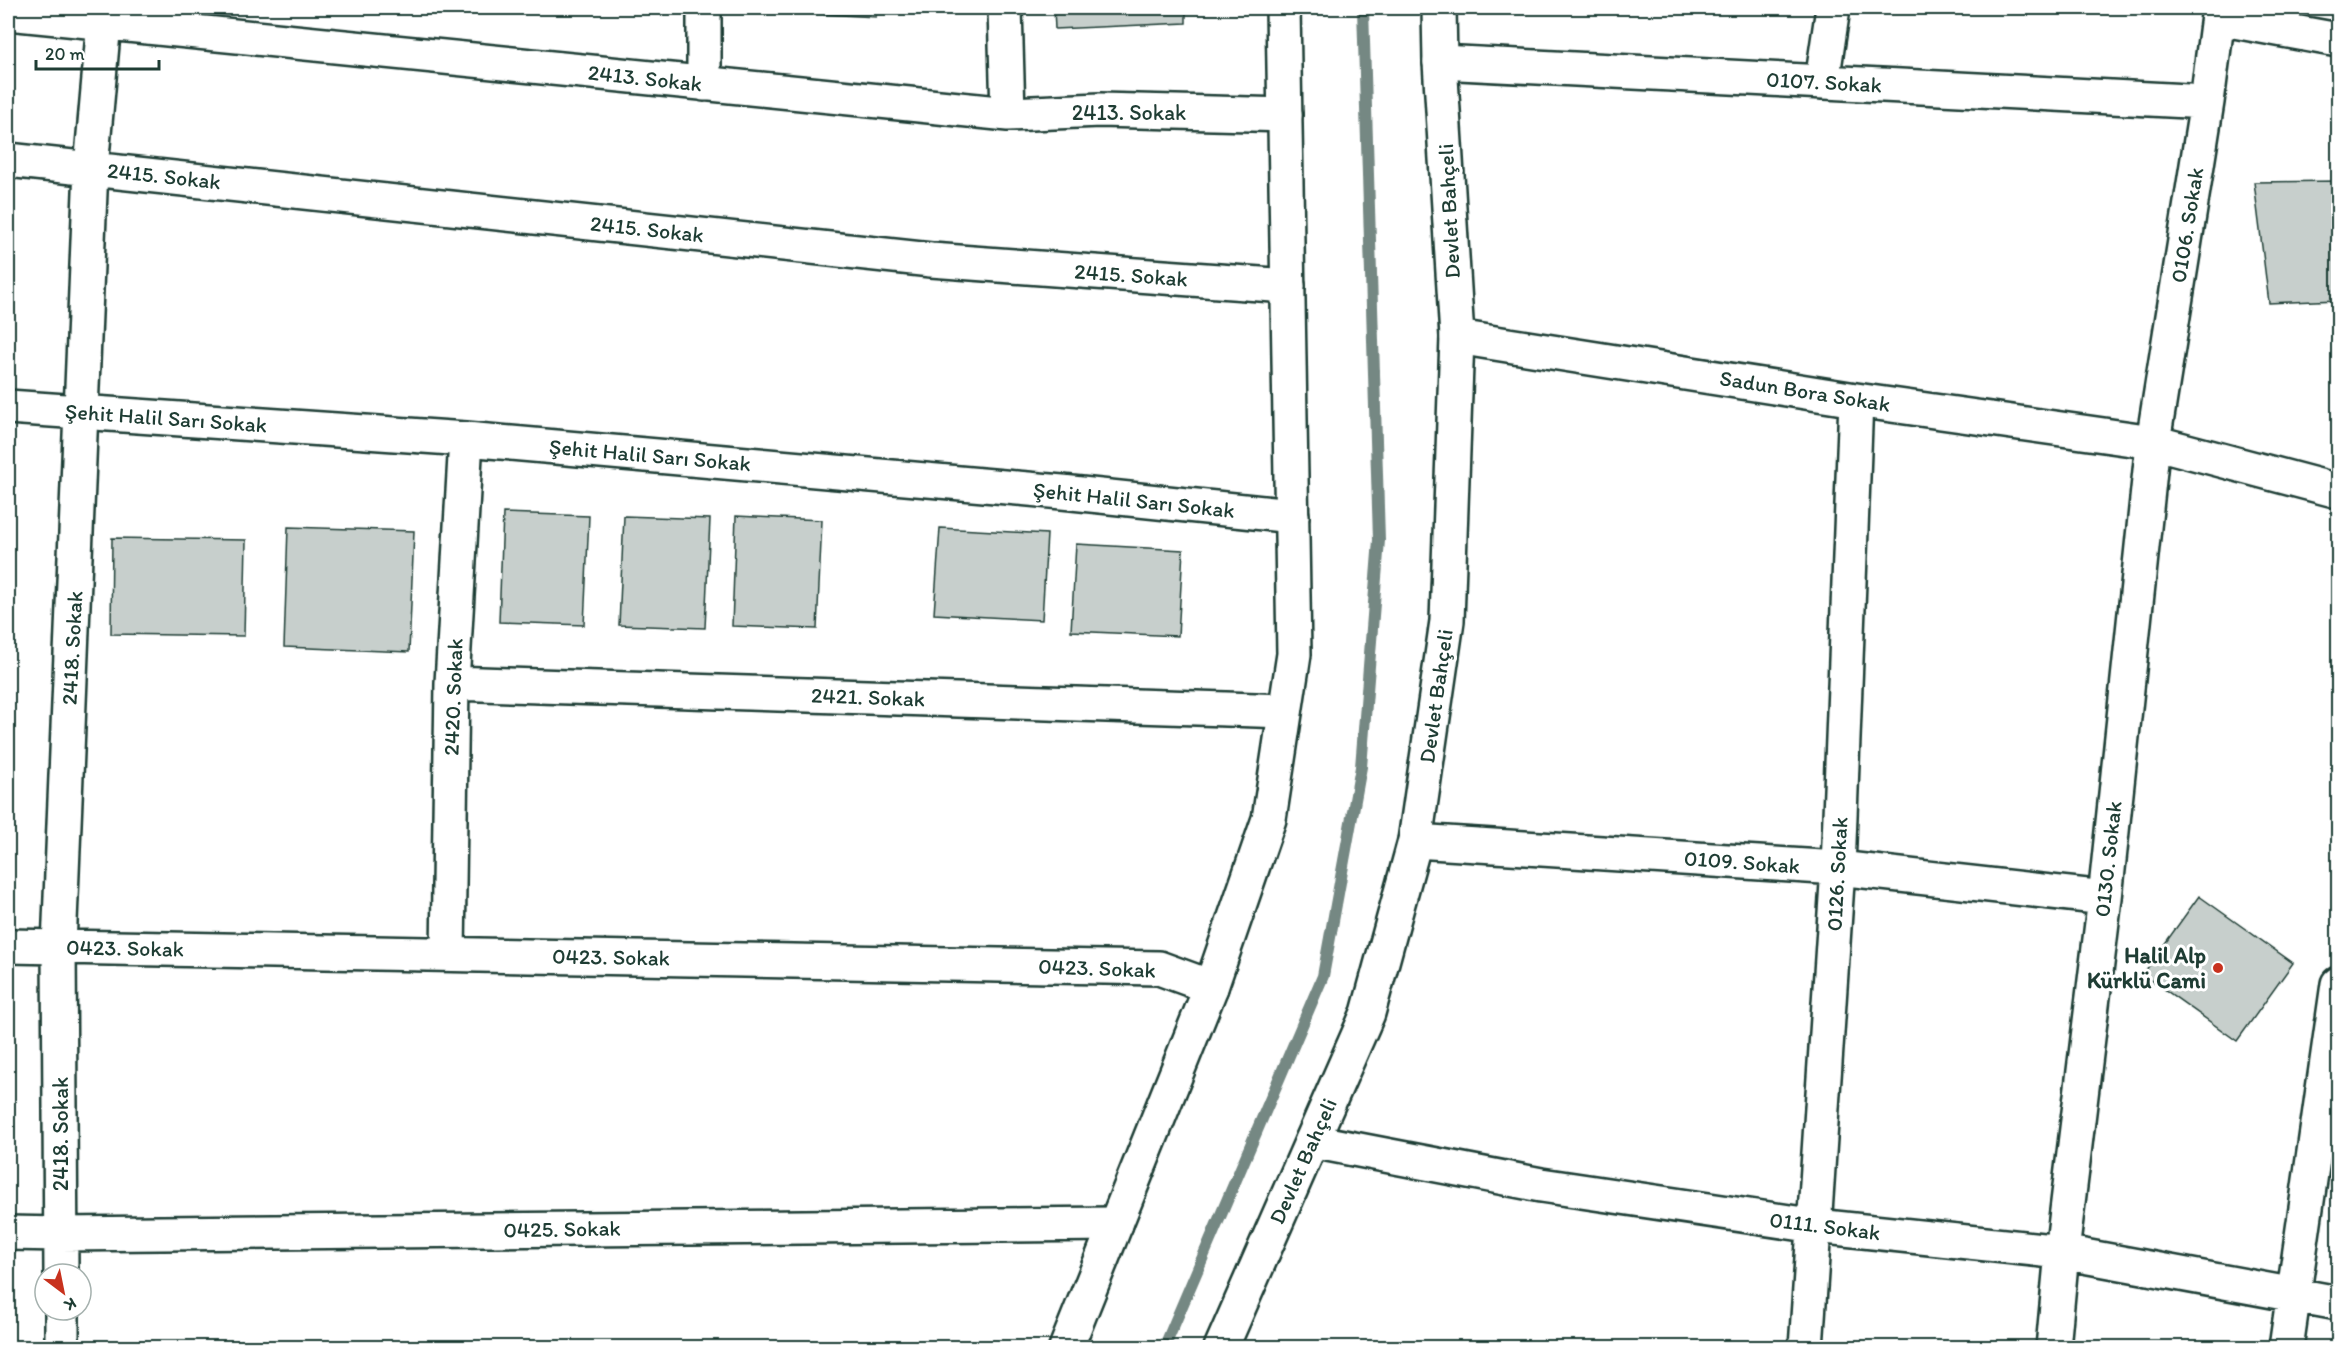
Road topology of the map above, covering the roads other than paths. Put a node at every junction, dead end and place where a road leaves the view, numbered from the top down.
1 (704, 8) edge
2 (1005, 8) edge
3 (1283, 8) edge
4 (1439, 8) edge
5 (1833, 8) edge
6 (8, 13) edge
7 (2218, 13) edge
8 (104, 22) junction
9 (2338, 40) edge
10 (1440, 62) junction
11 (1822, 82) junction
12 (704, 84) junction
13 (2207, 102) junction
14 (1008, 114) junction
15 (1285, 115) junction
16 (8, 160) edge
17 (91, 168) junction
18 (1288, 286) junction
19 (1457, 338) junction
20 (1856, 400) junction
21 (8, 407) edge
22 (83, 412) junction
23 (466, 439) junction
24 (2153, 442) junction
25 (2338, 491) edge
26 (1292, 516) junction
27 (452, 683) junction
28 (1285, 711) junction
29 (1415, 841) junction
30 (1838, 868) junction
31 (2104, 898) junction
32 (8, 946) edge
33 (59, 946) junction
34 (448, 954) junction
35 (2338, 984) edge
36 (1211, 987) junction
37 (1312, 1141) junction
38 (1116, 1224) junction
39 (1816, 1226) junction
40 (8, 1233) edge
41 (61, 1234) junction
42 (2062, 1252) junction
43 (62, 1262) edge
44 (2293, 1295) junction
45 (2338, 1303) edge
46 (62, 1322) edge
47 (62, 1347) edge
48 (1066, 1347) edge
49 (1221, 1347) edge
50 (1806, 1347) edge
51 (2053, 1347) edge
52 (2286, 1347) edge

1 - 12 street
2 - 14 street
3 - 15 street
4 - 10 street, Devlet Bahçeli
5 - 11 street
6 - 8 street, 2413. Sokak
7 - 9 street
7 - 13 street, 0106. Sokak
8 - 12 street, 2413. Sokak
8 - 17 street, 2418. Sokak
10 - 11 street, 0107. Sokak
10 - 19 street, Devlet Bahçeli
11 - 13 street, 0107. Sokak
12 - 14 street, 2413. Sokak
13 - 24 street, 0106. Sokak
14 - 15 street, 2413. Sokak
15 - 18 street
16 - 17 street, 2415. Sokak
17 - 18 street, 2415. Sokak
17 - 22 street, 2418. Sokak
18 - 26 street
19 - 20 street, Sadun Bora Sokak
19 - 29 street, Devlet Bahçeli
20 - 24 street, Sadun Bora Sokak
20 - 30 street, 0126. Sokak
21 - 22 street, Şehit Halil Sarı Sokak
22 - 23 street, Şehit Halil Sarı Sokak
22 - 33 street, 2418. Sokak
23 - 26 street, Şehit Halil Sarı Sokak
23 - 27 street, 2420. Sokak
24 - 25 street, Sadun Bora Sokak
24 - 31 street, 0130. Sokak
26 - 28 street
27 - 28 street, 2421. Sokak
27 - 34 street, 2420. Sokak
28 - 36 street
29 - 30 street, 0109. Sokak
29 - 37 street, Devlet Bahçeli
30 - 31 street, 0109. Sokak
30 - 39 street, 0126. Sokak
31 - 42 street, 0130. Sokak
32 - 33 street, 0423. Sokak
33 - 34 street, 0423. Sokak
33 - 41 street, 2418. Sokak
34 - 36 street, 0423. Sokak
35 - 44 street
36 - 38 street
37 - 39 street, 0111. Sokak
37 - 49 street, Devlet Bahçeli
38 - 41 street, 0425. Sokak
38 - 48 street
39 - 42 street, 0111. Sokak
39 - 50 street, 0126. Sokak
40 - 41 street, 0425. Sokak
41 - 43 street, 2418. Sokak
42 - 44 street, 0111. Sokak
42 - 51 street, 0130. Sokak
44 - 45 street, 0111. Sokak
44 - 52 street
46 - 47 street

